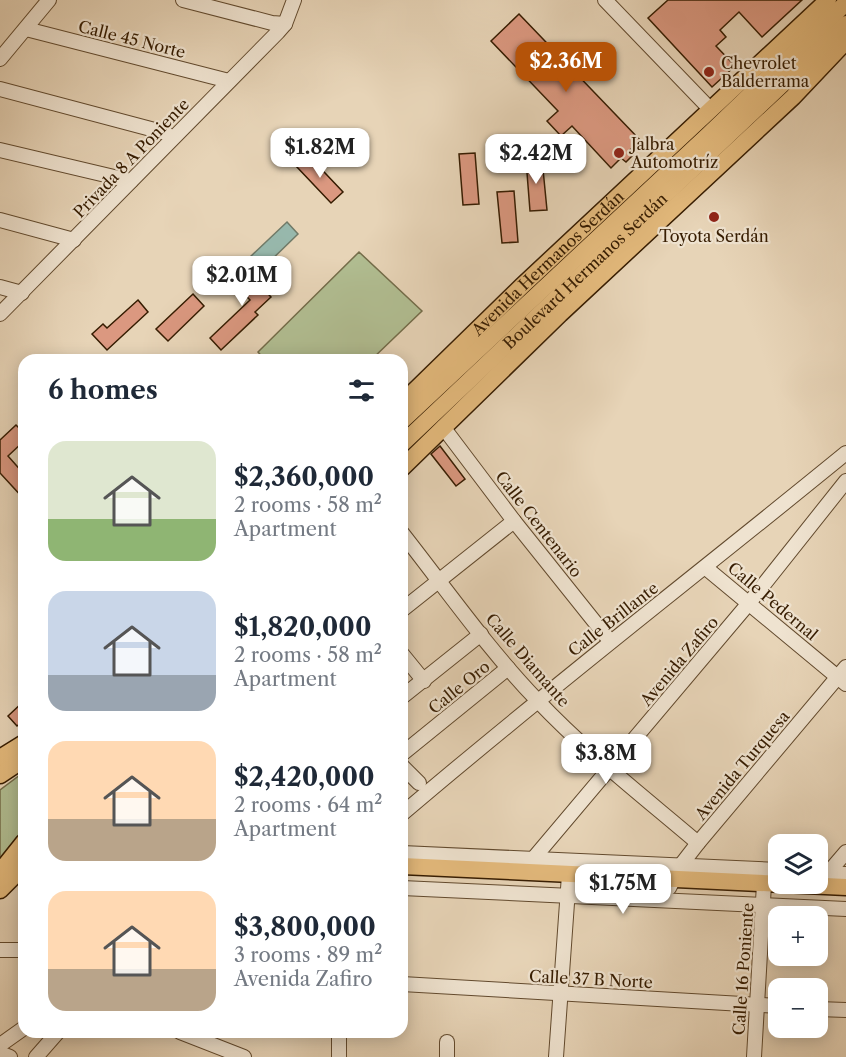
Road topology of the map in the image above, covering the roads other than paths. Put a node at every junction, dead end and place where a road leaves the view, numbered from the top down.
1 (49, 0) edge
2 (183, 0) edge
3 (294, 0) edge
4 (605, 0) edge
5 (828, 0) edge
6 (846, 3) edge
7 (285, 24) junction
8 (846, 24) edge
9 (26, 29) junction
10 (846, 41) edge
11 (0, 59) edge
12 (229, 81) junction
13 (0, 89) edge
14 (711, 110) junction
15 (166, 133) dead end
16 (722, 142) junction
17 (696, 147) junction
18 (670, 149) junction
19 (0, 150) edge
20 (130, 181) junction
21 (0, 220) edge
22 (591, 223) junction
23 (74, 240) junction
24 (568, 266) junction
25 (568, 286) junction
26 (0, 287) edge
27 (22, 293) junction
28 (0, 314) edge
29 (560, 314) junction
30 (408, 397) edge
31 (408, 415) edge
32 (435, 423) junction
33 (408, 440) edge
34 (846, 453) edge
35 (408, 460) edge
36 (844, 488) edge
37 (514, 521) junction
38 (408, 541) edge
39 (706, 567) junction
40 (439, 580) junction
41 (749, 603) junction
42 (408, 605) edge
43 (481, 634) junction
44 (610, 641) junction
45 (408, 661) edge
46 (508, 668) junction
47 (843, 676) edge
48 (424, 681) junction
49 (408, 693) edge
50 (538, 701) junction
51 (408, 749) edge
52 (18, 751) edge
53 (7, 765) edge
54 (610, 768) junction
55 (408, 772) edge
56 (418, 783) dead end
57 (408, 809) edge
58 (698, 843) junction
59 (846, 852) edge
60 (408, 853) edge
61 (533, 859) junction
62 (18, 860) edge
63 (18, 863) edge
64 (408, 867) edge
65 (828, 868) edge
66 (768, 871) edge
67 (0, 872) edge
68 (828, 873) edge
69 (846, 874) edge
70 (408, 876) edge
71 (674, 878) junction
72 (568, 885) junction
73 (846, 887) edge
74 (408, 888) edge
75 (0, 890) edge
76 (764, 894) junction
77 (846, 896) edge
78 (846, 909) edge
79 (0, 950) edge
80 (18, 950) edge
81 (408, 984) edge
82 (561, 994) junction
83 (756, 1005) junction
84 (768, 1006) edge
85 (828, 1010) edge
86 (846, 1011) edge
87 (18, 1032) edge
88 (53, 1038) edge
89 (195, 1038) edge
90 (339, 1038) edge
91 (447, 1042) dead end
92 (0, 1045) edge
93 (0, 1053) edge
94 (10, 1057) edge
95 (36, 1057) edge
96 (244, 1057) edge
97 (339, 1057) edge
98 (447, 1057) edge
99 (556, 1057) edge
100 (754, 1057) edge

1 - 9 street
2 - 7 street
3 - 7 street
4 - 14 street
5 - 14 main road, Avenida Hermanos Serdán
6 - 16 main road, Boulevard Hermanos Serdán
7 - 12 street, Privada 8 A Poniente
8 - 16 main road, Boulevard Hermanos Serdán
9 - 11 street
9 - 12 street, Calle 45 Norte
10 - 16 main road
12 - 20 street, Privada 8 A Poniente
13 - 15 street
14 - 18 main road, Avenida Hermanos Serdán
16 - 17 main road, Boulevard Hermanos Serdán
16 - 18 main road
16 - 25 main road, Boulevard Hermanos Serdán
16 - 29 main road
17 - 18 main road
17 - 24 main road, Boulevard Hermanos Serdán
18 - 22 main road, Avenida Hermanos Serdán
19 - 20 street
20 - 23 street, Privada 8 A Poniente
21 - 23 street
22 - 24 main road
22 - 30 main road, Avenida Hermanos Serdán
23 - 27 street, Privada 8 A Poniente
24 - 31 main road, Boulevard Hermanos Serdán
25 - 29 main road
25 - 32 main road, Boulevard Hermanos Serdán
26 - 27 street
27 - 28 street, Privada 8 A Poniente
29 - 32 main road
32 - 33 main road, Boulevard Hermanos Serdán
32 - 35 main road
32 - 37 street, Calle Centenario
34 - 39 street, Calle Brillante
36 - 41 street, Avenida Zafiro
37 - 40 street
37 - 44 street, Calle Centenario
38 - 40 street, Calle Diamante
39 - 41 street, Calle Pedernal
39 - 44 street, Calle Brillante
40 - 42 street
40 - 43 street, Calle Diamante
41 - 47 street, Calle Pedernal
41 - 54 street, Avenida Zafiro
43 - 46 street, Calle Diamante
43 - 48 street
44 - 50 street, Calle Brillante
45 - 48 street
46 - 50 street, Calle Diamante
46 - 51 street, Calle Oro
47 - 58 street, Avenida Turquesa
48 - 49 street
50 - 54 street, Calle Diamante
50 - 57 street, Calle Brillante
52 - 53 main road
54 - 58 street, Calle Diamante
54 - 61 street, Avenida Zafiro
55 - 56 street
58 - 71 street, Avenida Turquesa
59 - 65 street
60 - 61 street
61 - 71 street
62 - 67 main road
63 - 75 main road
64 - 72 main road
66 - 71 street
68 - 69 street
70 - 72 main road
71 - 72 main road
71 - 76 main road
72 - 74 street
72 - 76 street
72 - 82 street
73 - 76 main road
76 - 77 main road
76 - 78 street
76 - 83 street, Calle 16 Poniente
79 - 80 street
81 - 82 street, Calle 37 B Norte
82 - 83 street, Calle 37 B Norte
82 - 99 street
83 - 84 street, Calle 37 B Norte
83 - 100 street, Calle 16 Poniente
85 - 86 street
87 - 92 street
88 - 95 street
89 - 96 street
90 - 97 street
91 - 98 street
93 - 94 street

